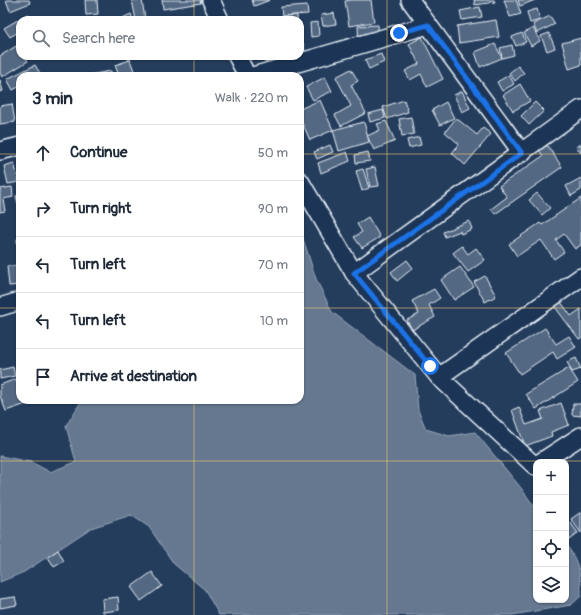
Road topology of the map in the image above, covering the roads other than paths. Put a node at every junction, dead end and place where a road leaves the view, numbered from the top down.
1 (211, 0) edge
2 (410, 0) edge
3 (218, 16) edge
4 (428, 25) junction
5 (239, 60) edge
6 (245, 72) edge
7 (267, 72) edge
8 (581, 109) edge
9 (16, 147) edge
10 (0, 151) edge
11 (522, 153) junction
12 (304, 188) edge
13 (354, 273) junction
14 (581, 277) edge
15 (16, 302) edge
16 (0, 307) edge
17 (439, 377) junction
18 (581, 436) edge
19 (546, 459) edge
20 (533, 464) edge

1 - 3 street
2 - 4 street
4 - 7 street
4 - 11 street
5 - 6 street
8 - 11 street
9 - 10 street
11 - 13 street
12 - 13 street
13 - 17 street
14 - 17 street
15 - 16 street
17 - 20 street
18 - 19 street

